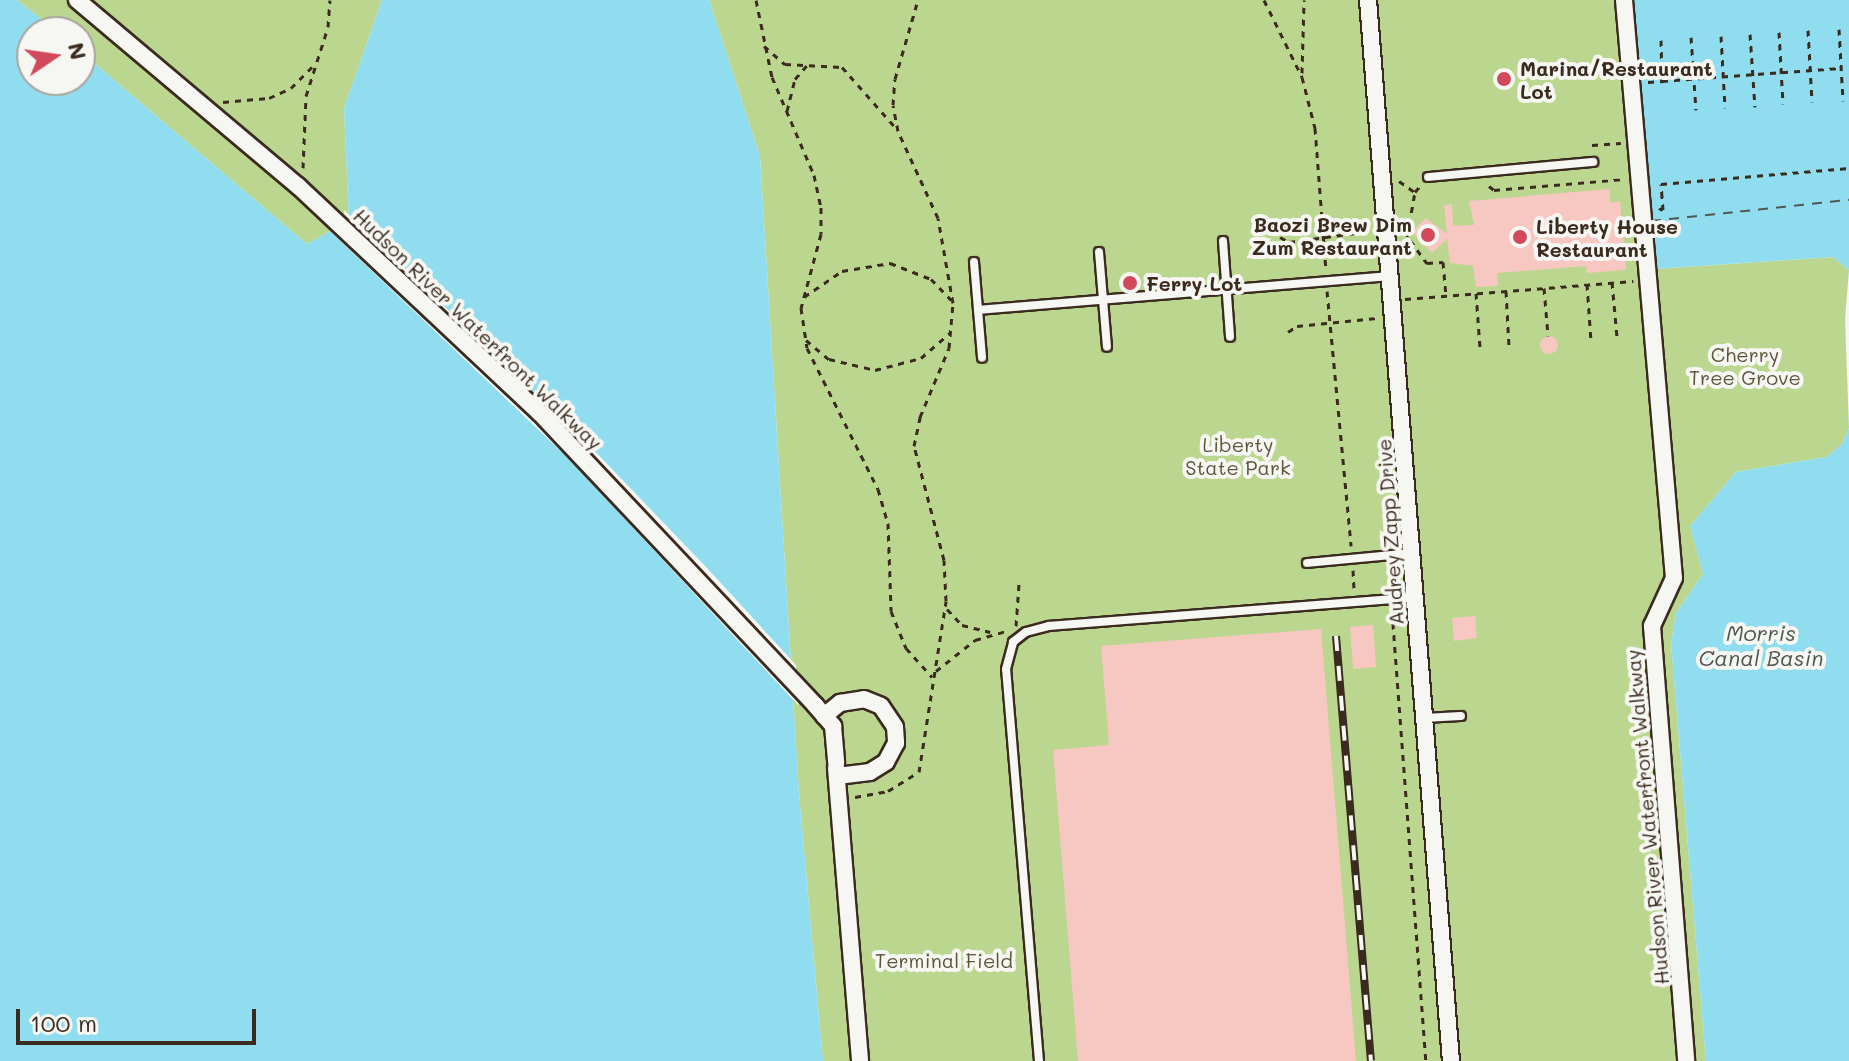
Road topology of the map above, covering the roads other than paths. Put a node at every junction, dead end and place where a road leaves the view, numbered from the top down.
1 (77, 0) edge
2 (1368, 0) edge
3 (1624, 0) edge
4 (1593, 162) dead end
5 (1428, 177) road end
6 (1223, 241) dead end
7 (1099, 252) dead end
8 (974, 262) dead end
9 (1397, 280) junction
10 (1226, 290) junction
11 (1103, 300) junction
12 (978, 310) junction
13 (1230, 337) dead end
14 (1107, 347) dead end
15 (982, 358) dead end
16 (1413, 552) junction
17 (1307, 563) dead end
18 (1415, 597) junction
19 (820, 710) junction
20 (1461, 716) dead end
21 (1424, 718) junction
22 (836, 769) junction
23 (860, 1061) edge
24 (1039, 1061) edge
25 (1451, 1061) edge
26 (1686, 1061) edge

1 - 19 street, Hudson River Waterfront Walkway
2 - 9 street, Audrey Zapp Drive
3 - 26 street, Hudson River Waterfront Walkway
4 - 5 lane
6 - 10 lane
7 - 11 lane
8 - 12 lane
9 - 10 lane
9 - 16 street, Audrey Zapp Drive
10 - 11 lane
10 - 13 lane
11 - 12 lane
11 - 14 lane
12 - 15 lane
16 - 17 lane
16 - 18 street, Audrey Zapp Drive
18 - 21 street, Audrey Zapp Drive
18 - 24 lane
19 - 22 street, Hudson River Waterfront Walkway
19 - 22 street
20 - 21 lane
21 - 25 street, Audrey Zapp Drive
22 - 23 street, Hudson River Waterfront Walkway

